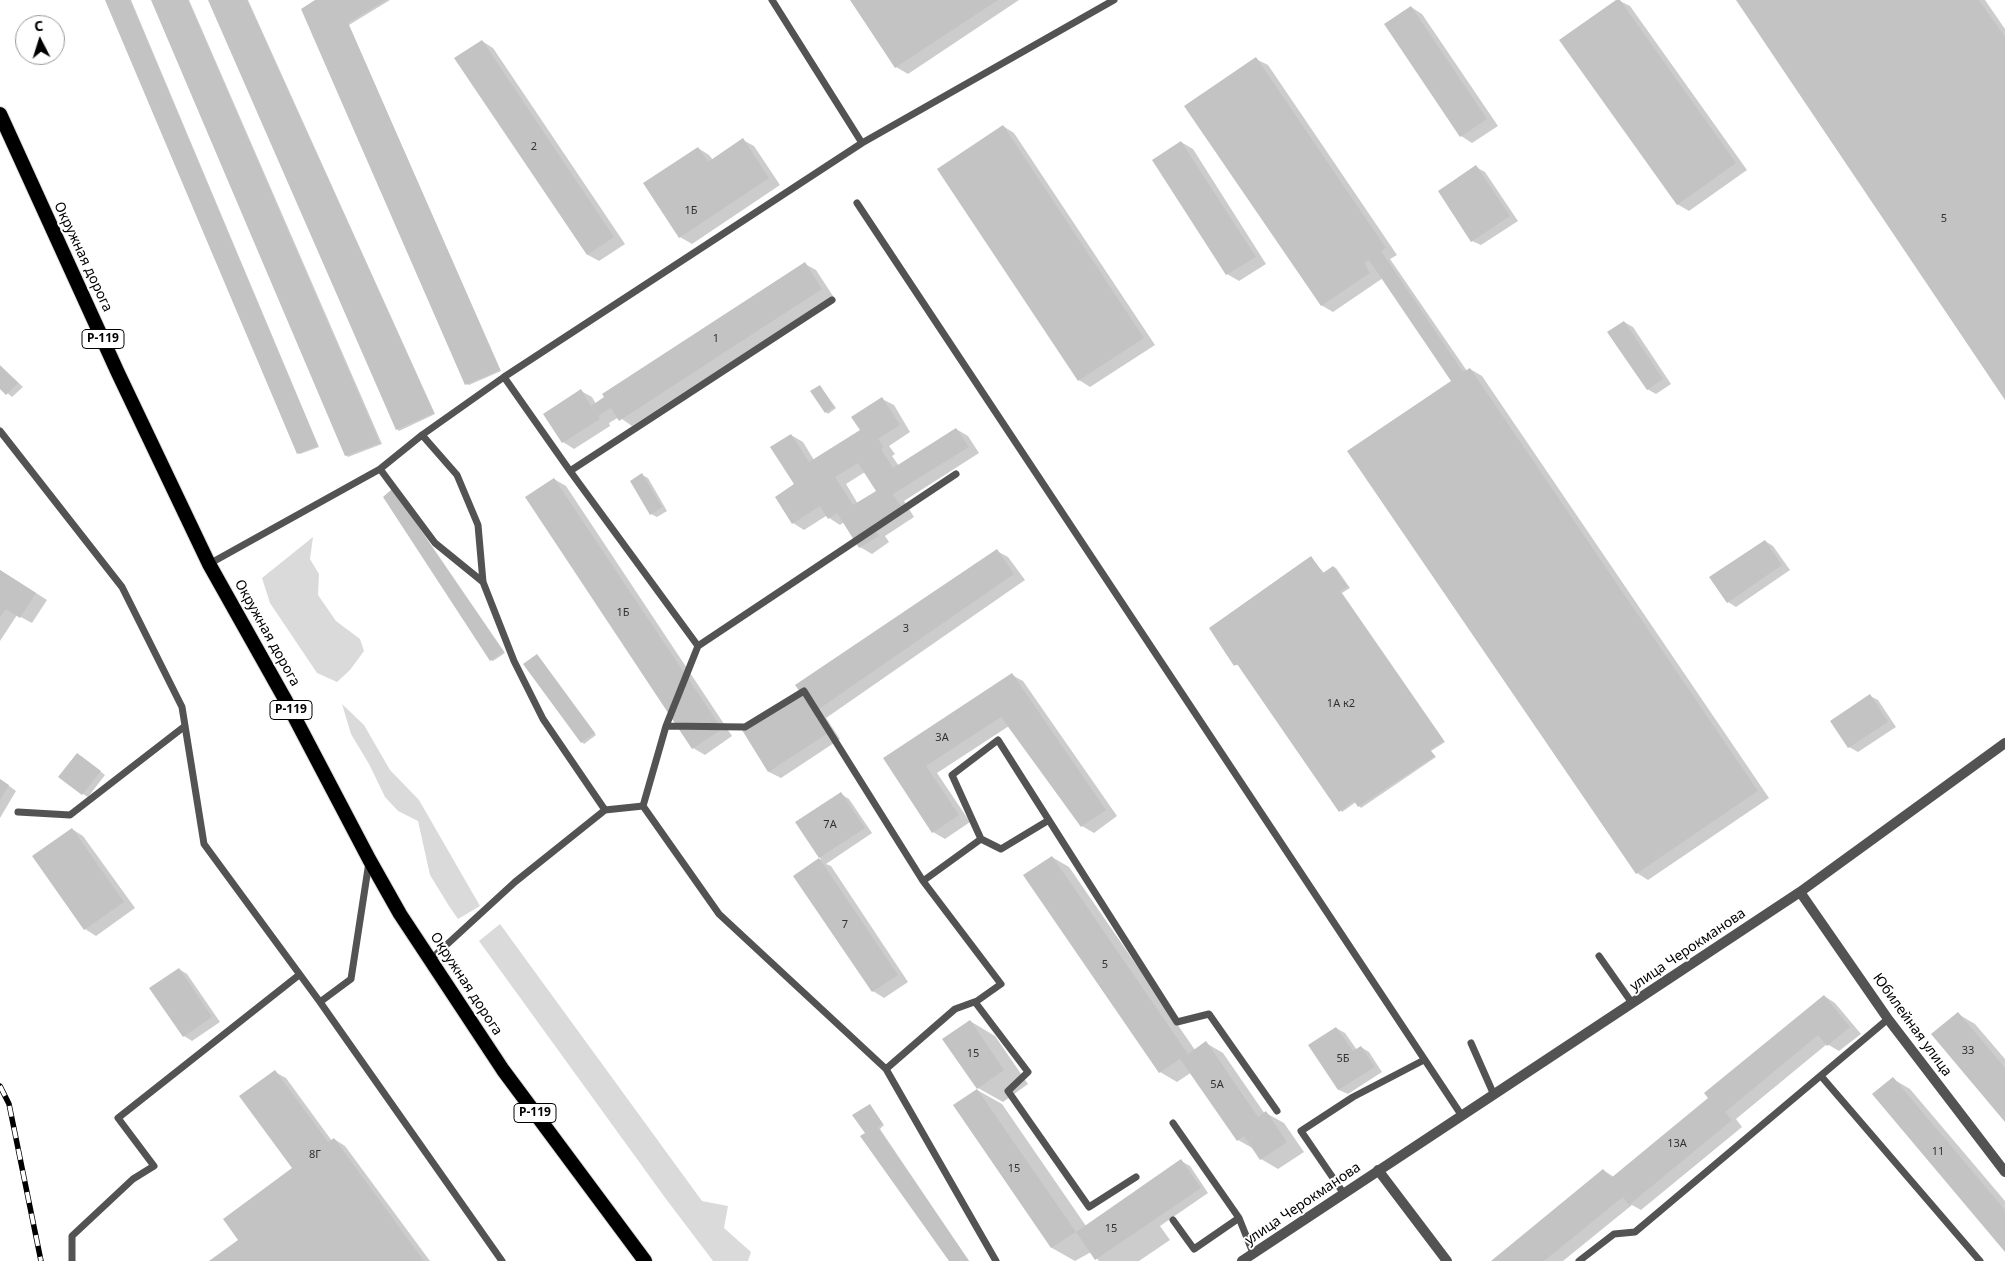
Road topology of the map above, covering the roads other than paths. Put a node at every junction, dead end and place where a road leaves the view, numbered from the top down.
1 (772, 0) edge
2 (1114, 0) edge
3 (0, 114) edge
4 (862, 143) junction
5 (857, 203) dead end
6 (832, 300) dead end
7 (504, 377) junction
8 (0, 431) edge
9 (422, 435) junction
10 (380, 469) junction
11 (570, 471) junction
12 (956, 474) dead end
13 (209, 564) junction
14 (483, 582) junction
15 (698, 646) junction
16 (185, 726) junction
17 (666, 726) junction
18 (2005, 743) edge
19 (643, 806) junction
20 (605, 810) junction
21 (18, 812) dead end
22 (1049, 820) junction
23 (982, 839) junction
24 (369, 859) junction
25 (923, 881) junction
26 (1800, 892) junction
27 (1599, 956) dead end
28 (430, 960) junction
29 (299, 975) junction
30 (320, 1002) junction
31 (975, 1002) junction
32 (1632, 1003) junction
33 (1888, 1019) junction
34 (1471, 1043) dead end
35 (1424, 1060) junction
36 (886, 1069) junction
37 (1821, 1076) junction
38 (1494, 1095) junction
39 (1277, 1111) dead end
40 (1462, 1116) junction
41 (1173, 1123) dead end
42 (1378, 1170) junction
43 (2005, 1172) edge
44 (1136, 1176) dead end
45 (1344, 1194) junction
46 (1239, 1218) junction
47 (1173, 1220) dead end
48 (1253, 1253) junction
49 (1442, 1259) edge
50 (72, 1261) edge
51 (502, 1261) edge
52 (645, 1261) edge
53 (996, 1261) edge
54 (1242, 1261) edge
55 (1579, 1261) edge
56 (1980, 1261) edge

1 - 4 lane
2 - 4 lane
3 - 13 highway, Окружная дорога / Р-119
4 - 7 lane
5 - 35 lane
6 - 11 lane
7 - 9 lane
7 - 11 lane
8 - 16 lane
9 - 10 lane
9 - 14 lane
10 - 13 lane
10 - 14 lane
11 - 15 lane
12 - 15 lane
13 - 24 highway, Окружная дорога / Р-119
14 - 20 lane
15 - 17 lane
16 - 21 lane
16 - 29 lane
17 - 19 lane
17 - 25 lane
18 - 26 street, улица Черокманова
19 - 20 lane
19 - 36 lane
20 - 28 lane
22 - 23 lane
22 - 23 lane
22 - 39 lane
23 - 25 lane
24 - 28 highway, Окружная дорога / Р-119
24 - 30 lane
25 - 31 lane
26 - 32 street, улица Черокманова
26 - 33 street, Юбилейная улица
27 - 32 lane
28 - 52 highway, Окружная дорога / Р-119
29 - 30 lane
29 - 50 lane
30 - 51 lane
31 - 36 lane
31 - 44 lane
32 - 38 street, улица Черокманова
33 - 37 lane
33 - 43 street, Юбилейная улица
34 - 38 lane
35 - 40 lane
35 - 45 lane
36 - 53 lane
37 - 55 lane
37 - 56 lane
38 - 40 street, улица Черокманова
40 - 42 street, улица Черокманова
41 - 46 lane
42 - 45 street, улица Черокманова
42 - 49 street, улица Черокманова
45 - 48 street, улица Черокманова
46 - 47 lane
46 - 48 lane
48 - 54 street, улица Черокманова

